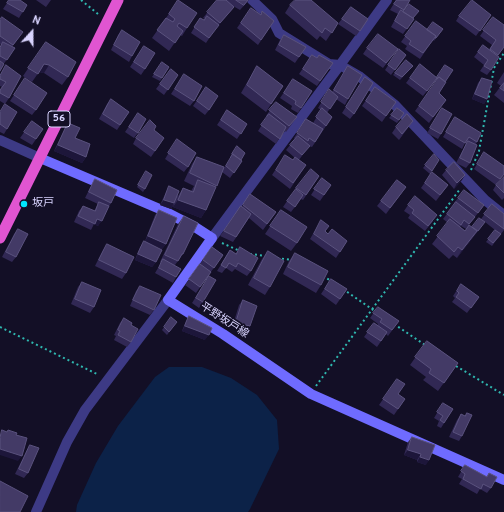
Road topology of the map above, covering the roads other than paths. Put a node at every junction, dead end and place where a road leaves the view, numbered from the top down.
1 (118, 0) edge
2 (252, 0) edge
3 (387, 0) edge
4 (340, 65) junction
5 (0, 140) edge
6 (40, 158) junction
7 (504, 215) edge
8 (0, 238) edge
9 (212, 238) junction
10 (168, 300) junction
11 (504, 480) edge
12 (36, 512) edge

1 - 6 highway, 56
2 - 4 street
3 - 4 street
4 - 7 street
4 - 9 street
5 - 6 street
6 - 8 highway, 56
6 - 9 main road
9 - 10 main road
10 - 11 main road, 平野坂戸線
10 - 12 street

